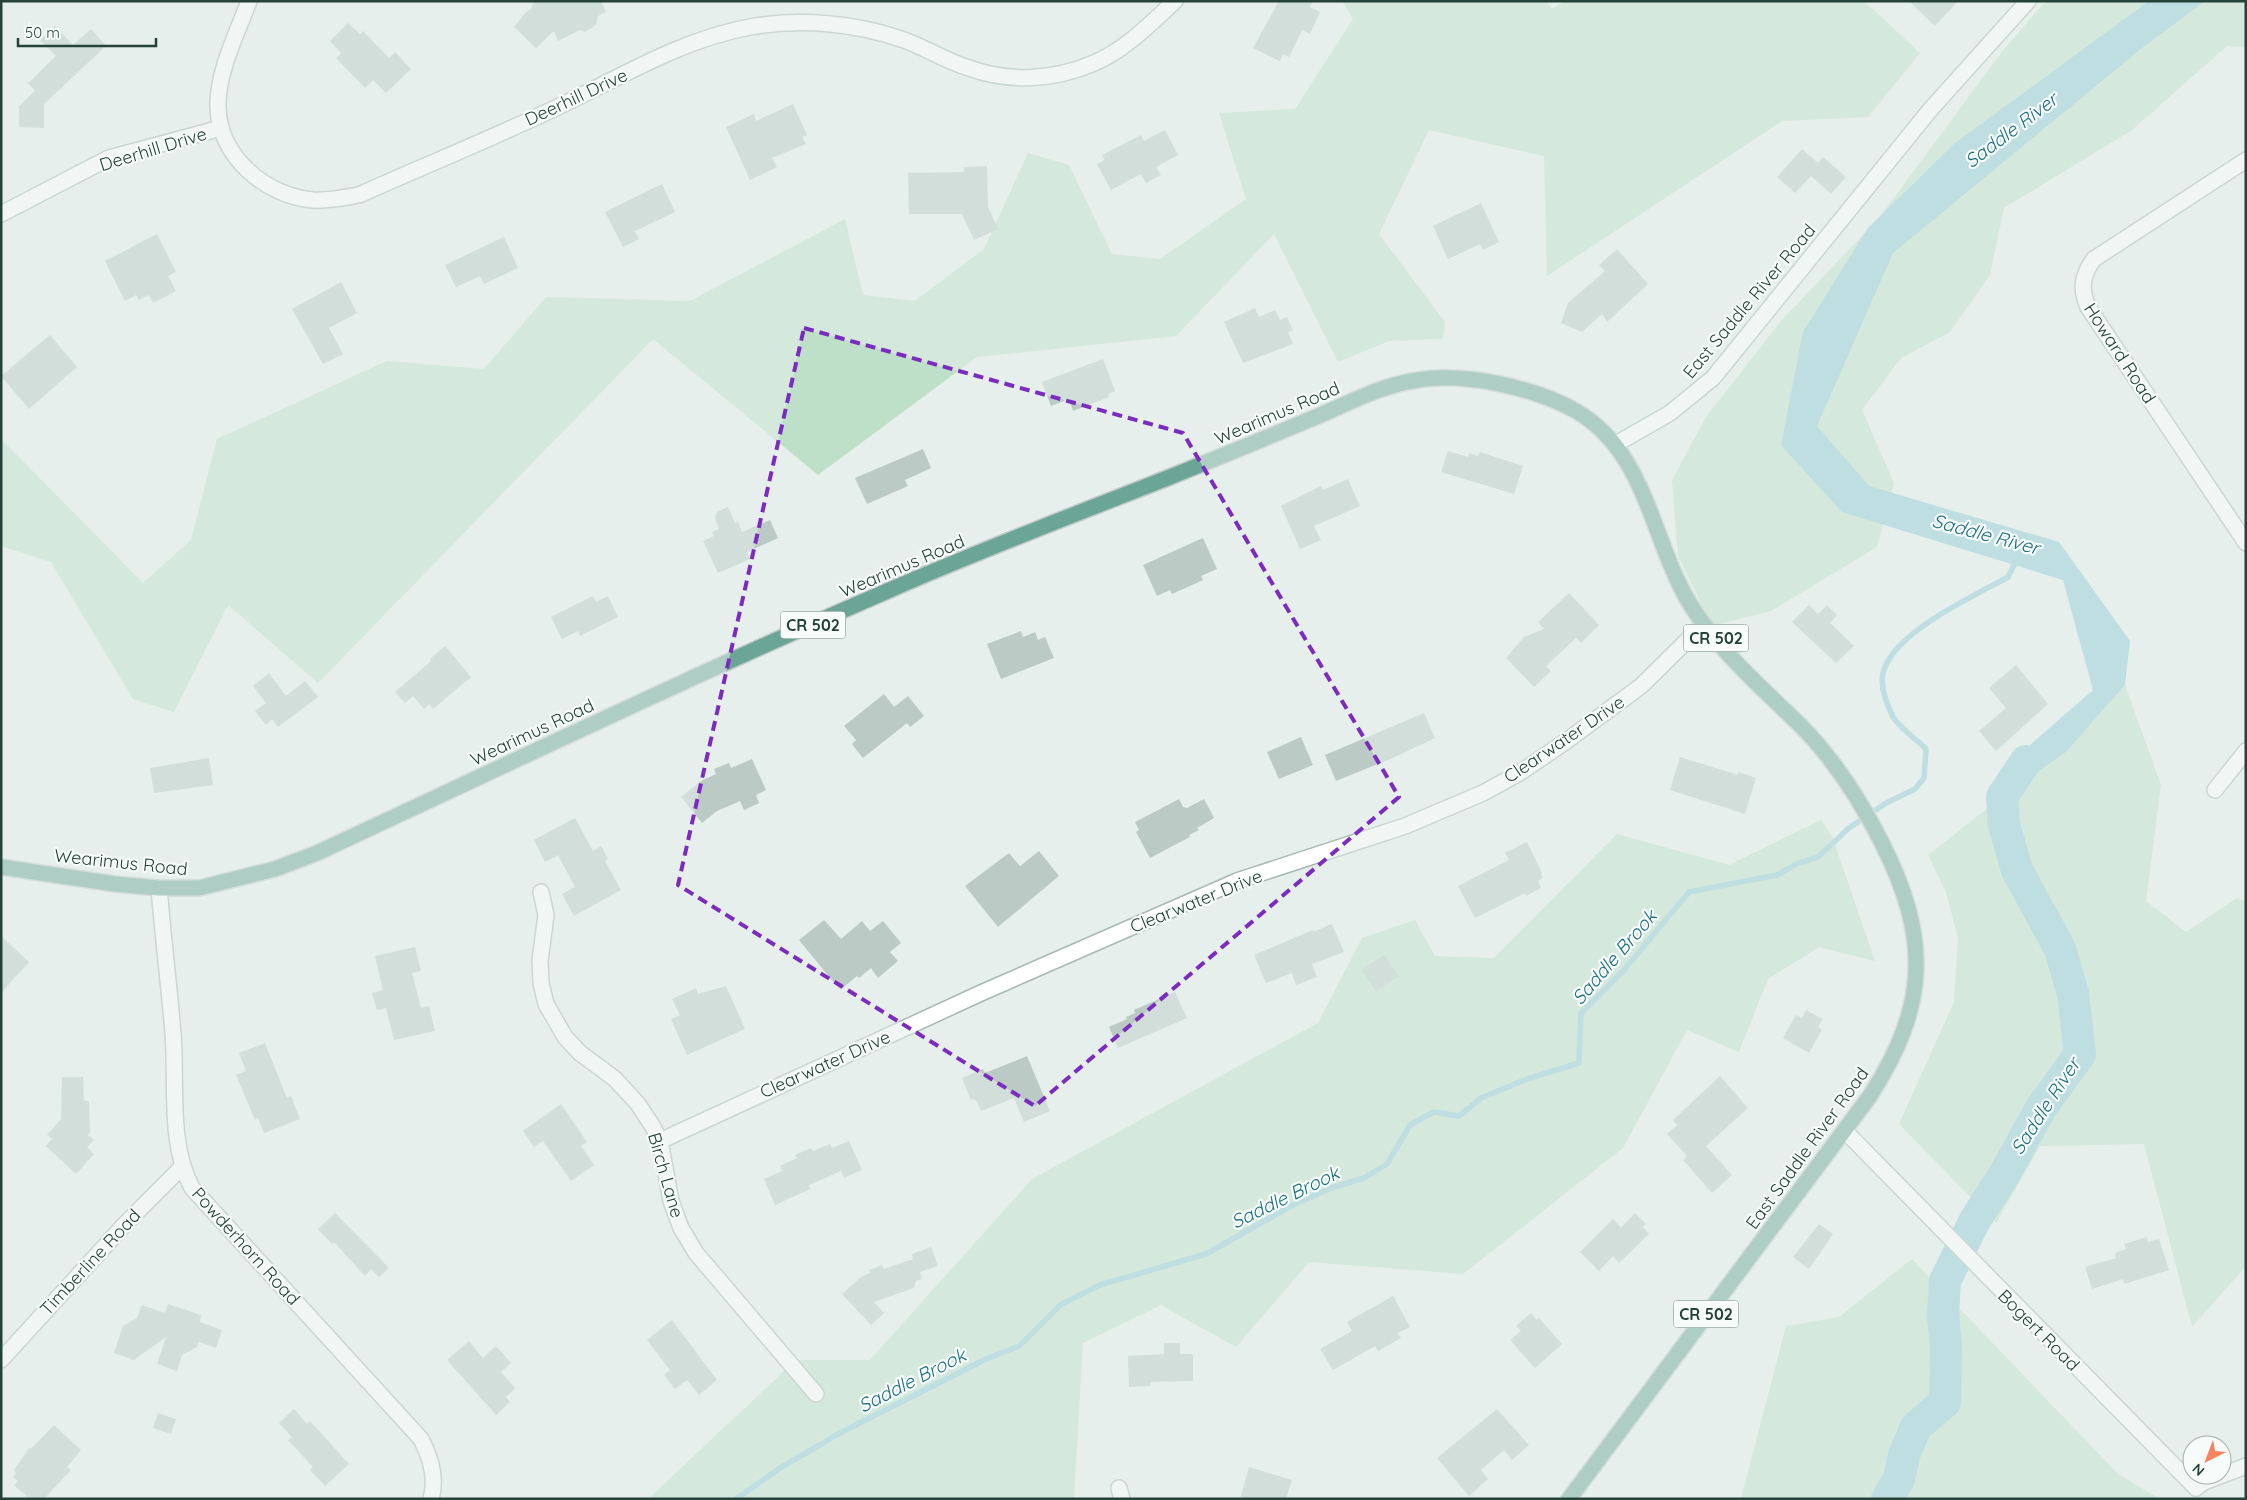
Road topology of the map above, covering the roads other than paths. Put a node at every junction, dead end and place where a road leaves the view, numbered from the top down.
1 (249, 1) edge
2 (1176, 1) edge
3 (2028, 1) edge
4 (221, 128) junction
5 (2246, 160) edge
6 (1, 214) edge
7 (1616, 444) junction
8 (2246, 543) edge
9 (1704, 624) junction
10 (2246, 751) edge
11 (2214, 790) dead end
12 (1, 866) edge
13 (159, 888) junction
14 (541, 892) dead end
15 (1845, 1131) junction
16 (660, 1140) junction
17 (182, 1167) junction
18 (1, 1360) edge
19 (816, 1394) dead end
20 (2246, 1466) edge
21 (2194, 1494) edge
22 (431, 1499) edge
23 (1569, 1499) edge

1 - 4 street
2 - 4 street, Deerhill Drive
3 - 7 street, East Saddle River Road
4 - 6 street, Deerhill Drive
5 - 8 street, Howard Road
7 - 9 main road, East Saddle River Road / CR 502
7 - 13 main road, Wearimus Road / CR 502
9 - 15 main road, East Saddle River Road / CR 502
9 - 16 street, Clearwater Drive
10 - 11 street
12 - 13 main road, Wearimus Road / CR 502
13 - 17 street, Powderhorn Road
14 - 16 street, Birch Lane
15 - 21 street, Bogert Road
15 - 23 main road, East Saddle River Road / CR 502
16 - 19 street, Birch Lane
17 - 18 street, Timberline Road
17 - 22 street, Powderhorn Road
20 - 21 street, Bogert Road

